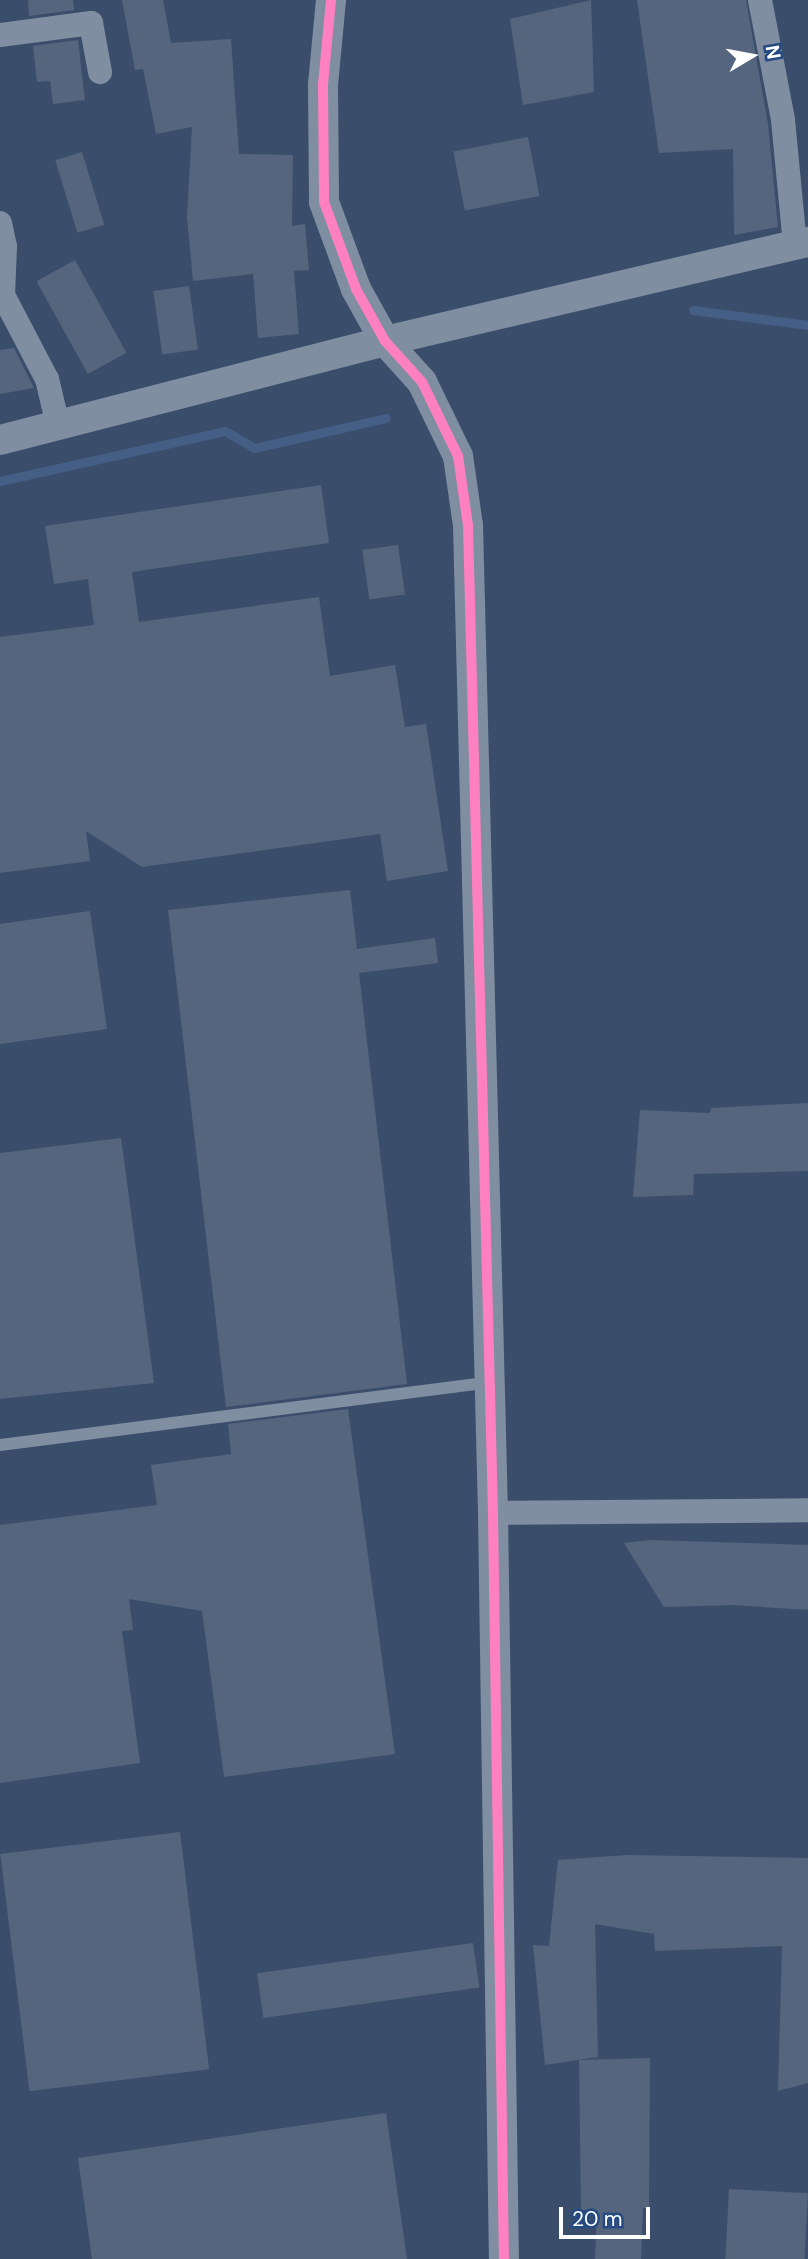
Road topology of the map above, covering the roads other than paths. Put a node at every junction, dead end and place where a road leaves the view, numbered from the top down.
1 (331, 0) edge
2 (760, 0) edge
3 (0, 35) edge
4 (100, 72) dead end
5 (0, 223) edge
6 (802, 243) edge
7 (385, 341) junction
8 (58, 425) junction
9 (0, 440) edge
10 (490, 1382) junction
11 (0, 1445) edge
12 (808, 1510) edge
13 (493, 1513) junction
14 (504, 2259) edge

1 - 7 street
2 - 6 street
3 - 4 street
5 - 8 street
6 - 7 street
7 - 8 street
7 - 10 street
8 - 9 street
10 - 11 lane
10 - 13 street
12 - 13 street
13 - 14 street

